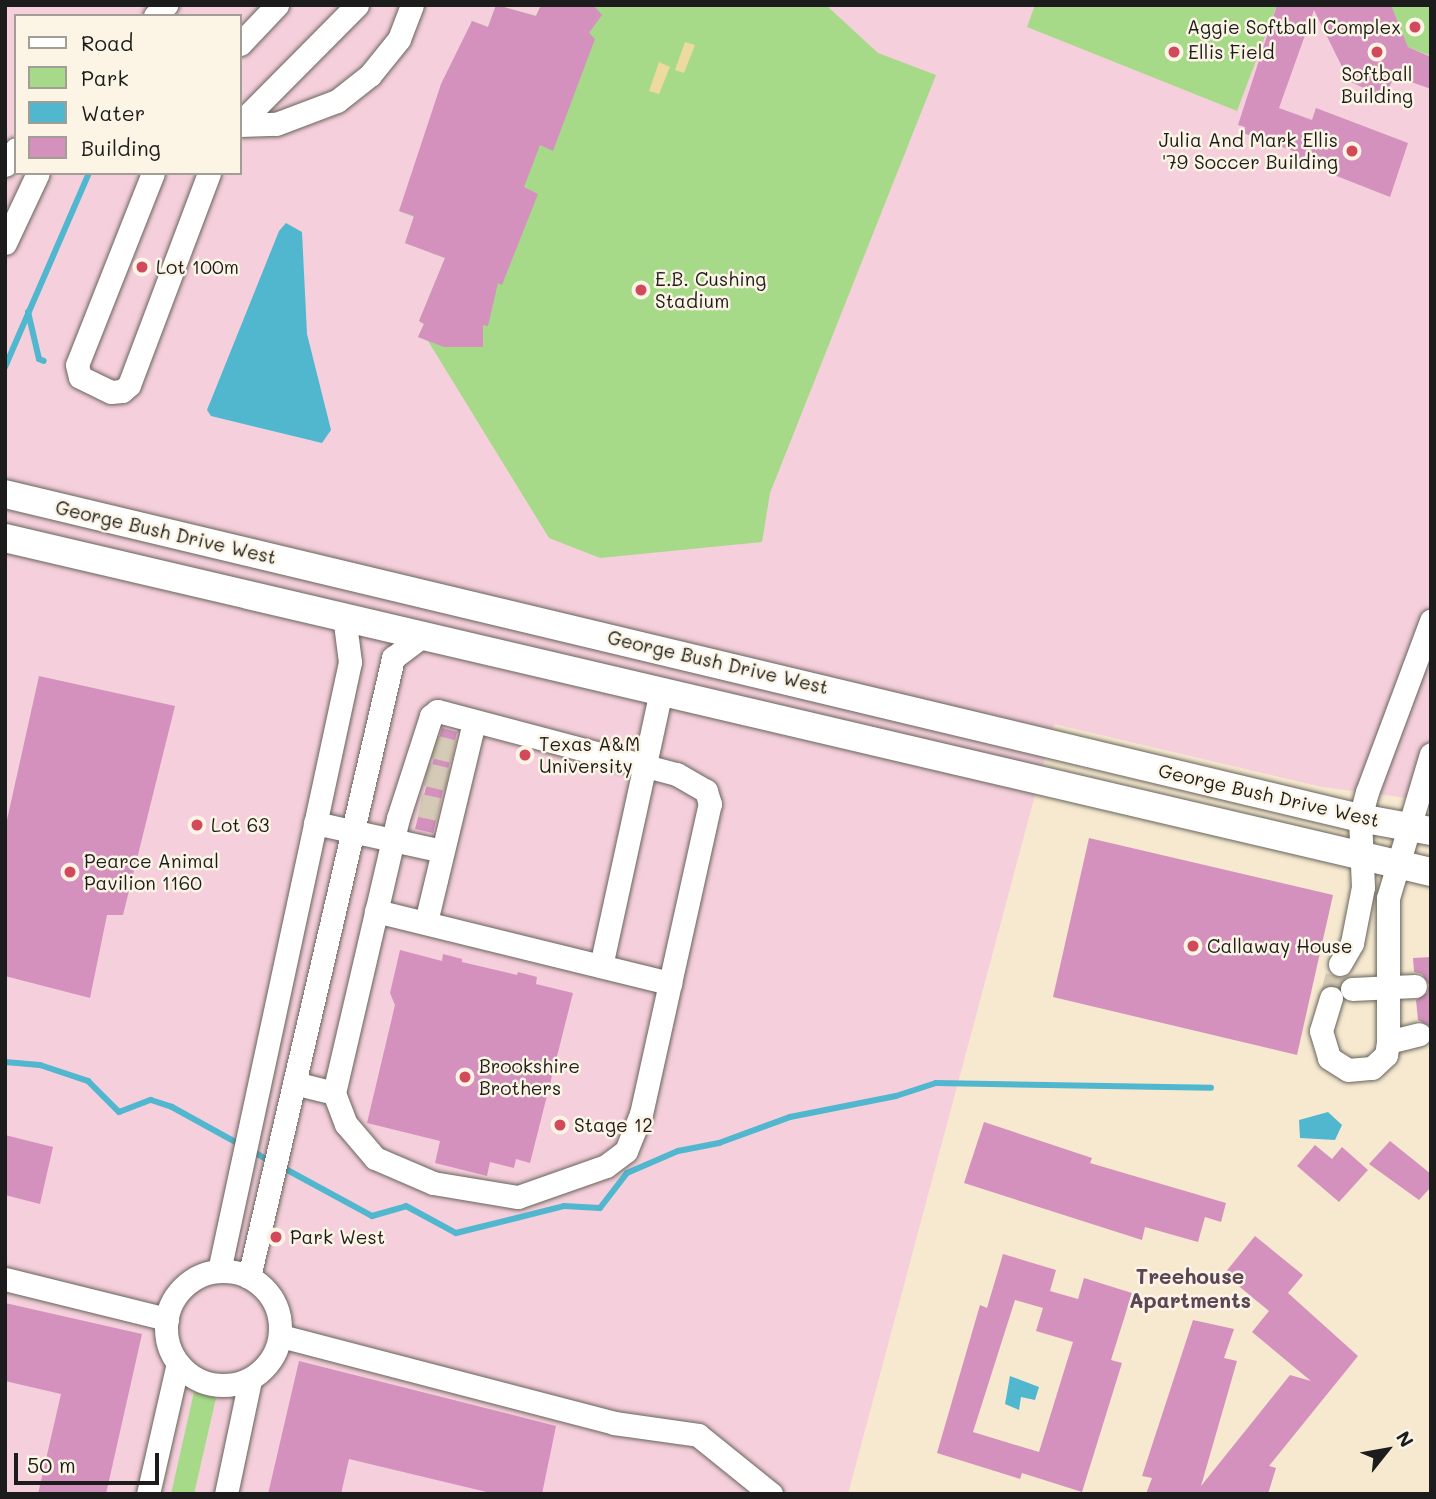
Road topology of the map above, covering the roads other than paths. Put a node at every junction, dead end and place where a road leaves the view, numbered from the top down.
1 (277, 5) edge
2 (357, 5) edge
3 (412, 5) edge
4 (242, 42) edge
5 (242, 122) edge
6 (242, 124) edge
7 (37, 175) edge
8 (152, 175) edge
9 (208, 175) edge
10 (5, 243) edge
11 (5, 494) edge
12 (5, 538) edge
13 (344, 616) junction
14 (1431, 621) edge
15 (424, 635) junction
16 (816, 685) junction
17 (661, 691) junction
18 (474, 722) junction
19 (444, 749) junction
20 (1431, 754) edge
21 (644, 766) junction
22 (436, 776) junction
23 (429, 807) junction
24 (1360, 818) junction
25 (315, 822) junction
26 (1419, 828) edge
27 (353, 830) junction
28 (393, 839) junction
29 (442, 851) junction
30 (1363, 855) junction
31 (1397, 864) junction
32 (1431, 872) edge
33 (376, 911) junction
34 (426, 922) junction
35 (1352, 943) junction
36 (1385, 948) junction
37 (1340, 964) tunnel mouth
38 (601, 966) junction
39 (670, 983) junction
40 (1415, 986) dead end
41 (1385, 989) junction
42 (294, 1083) junction
43 (334, 1093) junction
44 (219, 1271) junction
45 (249, 1277) junction
46 (5, 1279) edge
47 (167, 1319) junction
48 (281, 1336) junction
49 (178, 1363) junction
50 (250, 1380) junction
51 (148, 1494) edge
52 (226, 1494) edge
53 (771, 1494) edge

1 - 4 street
2 - 5 street
3 - 6 street
7 - 10 street
8 - 9 street
11 - 16 main road, George Bush Drive West
12 - 13 main road, George Bush Drive West
13 - 15 main road, George Bush Drive West
13 - 25 street
14 - 24 street
15 - 17 main road, George Bush Drive West
15 - 27 street
16 - 17 main road
16 - 24 main road, George Bush Drive West
17 - 21 street
17 - 30 main road, George Bush Drive West
18 - 19 street
18 - 19 street
18 - 21 street
19 - 22 street
19 - 22 street
20 - 26 street
21 - 38 street
21 - 39 street
22 - 23 street
22 - 23 street
23 - 28 street
23 - 29 street
24 - 26 main road, George Bush Drive West
24 - 30 street
25 - 27 street
25 - 44 street
26 - 31 street
27 - 28 street
27 - 42 street
28 - 29 street
28 - 33 street
29 - 34 street
30 - 31 main road, George Bush Drive West
30 - 35 street
31 - 32 main road, George Bush Drive West
31 - 36 street
33 - 34 street
33 - 43 street
34 - 38 street
35 - 36 street
35 - 37 street
36 - 41 street
38 - 39 street
39 - 43 street
40 - 41 street
41 - 41 street
42 - 43 street
42 - 45 street
44 - 45 street
44 - 47 street
45 - 48 street
46 - 47 street
47 - 49 street
48 - 50 street
48 - 53 street
49 - 50 street
49 - 51 street
50 - 52 street

